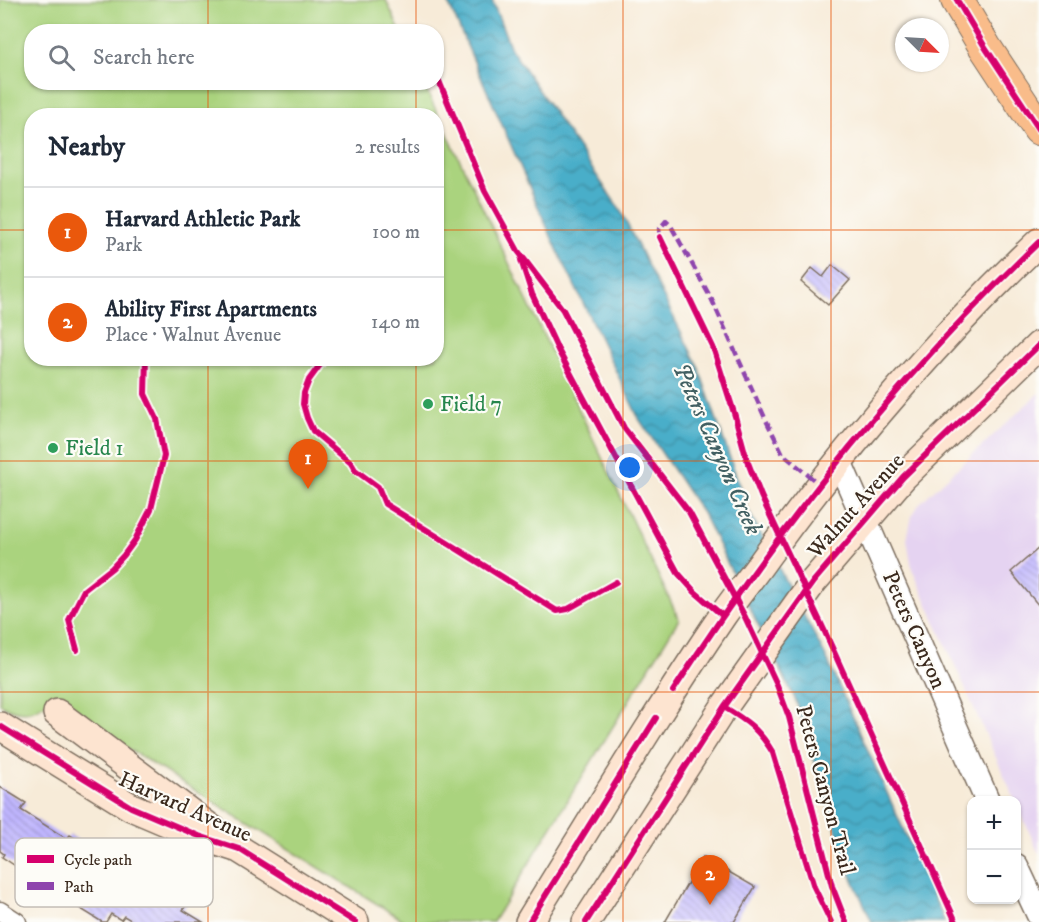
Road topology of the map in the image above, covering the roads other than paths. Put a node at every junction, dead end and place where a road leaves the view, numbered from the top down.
1 (957, 0) edge
2 (1039, 129) edge
3 (1039, 242) edge
4 (1039, 345) edge
5 (839, 461) junction
6 (865, 521) junction
7 (57, 713) dead end
8 (0, 726) edge
9 (985, 796) edge
10 (205, 838) edge
11 (213, 841) edge
12 (239, 849) junction
13 (1021, 875) edge
14 (0, 911) edge
15 (1039, 915) edge
16 (17, 922) edge
17 (355, 922) edge
18 (529, 922) edge
19 (586, 922) edge

1 - 2 highway
3 - 5 main road, Walnut Avenue
4 - 6 main road, Walnut Avenue
5 - 6 street, Peters Canyon
5 - 18 main road, Walnut Avenue
6 - 9 street, Peters Canyon
6 - 19 main road, Walnut Avenue
7 - 12 main road
8 - 10 main road, Harvard Avenue
11 - 12 main road, Harvard Avenue
12 - 17 main road, Harvard Avenue
13 - 15 street
14 - 16 street

